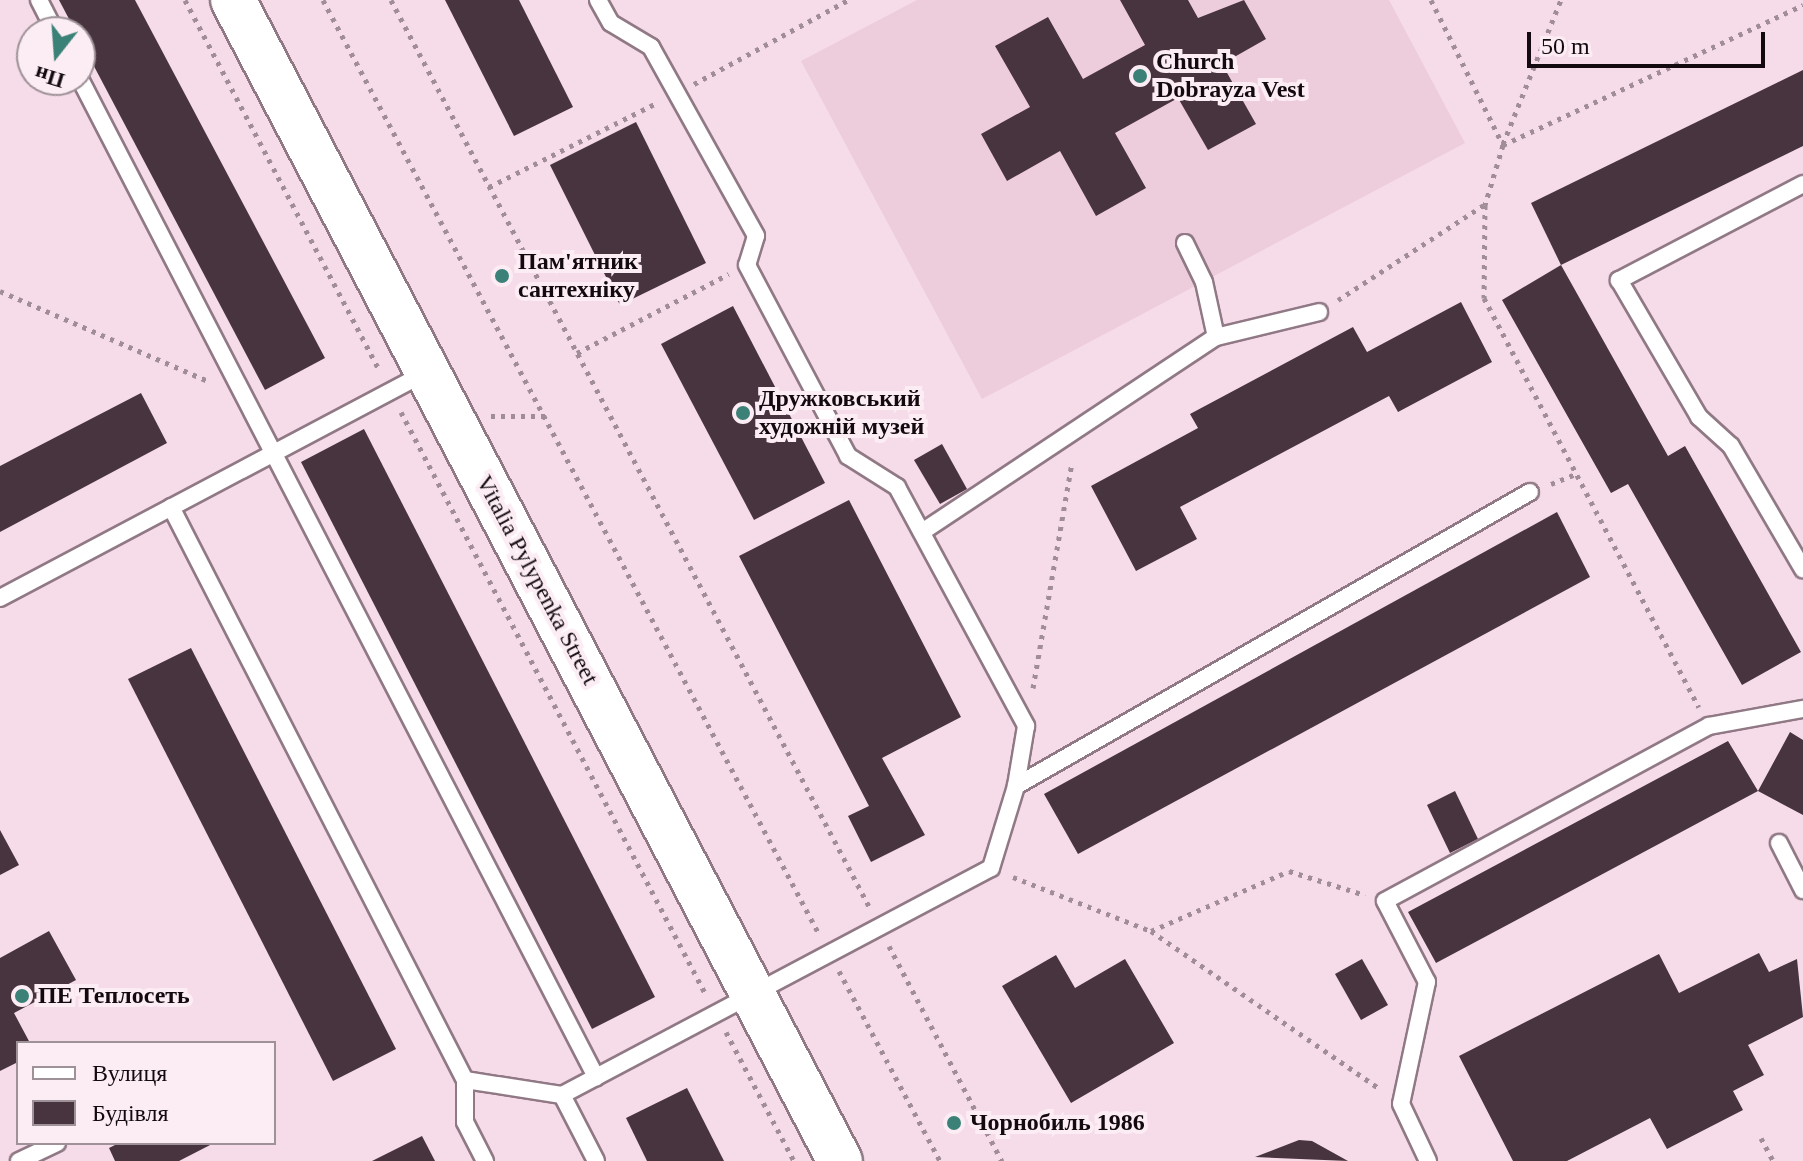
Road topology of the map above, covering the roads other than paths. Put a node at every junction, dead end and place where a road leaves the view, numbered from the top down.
1 (233, 0) edge
2 (598, 0) edge
3 (89, 96) edge
4 (1803, 184) edge
5 (1185, 243) dead end
6 (1319, 312) road end
7 (1216, 337) junction
8 (409, 381) junction
9 (274, 452) junction
10 (1530, 492) dead end
11 (171, 507) junction
12 (922, 532) junction
13 (1803, 569) edge
14 (0, 598) edge
15 (1803, 709) edge
16 (1016, 786) junction
17 (1779, 843) dead end
18 (1803, 890) edge
19 (733, 1002) junction
20 (596, 1077) junction
21 (465, 1080) junction
22 (562, 1095) junction
23 (53, 1151) edge
24 (19, 1161) edge
25 (485, 1161) edge
26 (596, 1161) edge
27 (840, 1161) edge
28 (1428, 1161) edge

1 - 8 street, Vitalia Pylypenka Street
2 - 12 lane
3 - 9 lane
4 - 13 lane
5 - 7 lane
6 - 7 lane
7 - 12 lane
8 - 9 lane
8 - 19 street, Vitalia Pylypenka Street
9 - 11 lane
9 - 20 lane
10 - 16 lane
11 - 14 lane
11 - 21 lane
12 - 16 lane
15 - 28 lane
16 - 19 lane
17 - 18 lane
19 - 20 lane
19 - 27 street, Vitalia Pylypenka Street
20 - 22 lane
21 - 22 lane
21 - 25 lane
22 - 26 lane
23 - 24 lane

